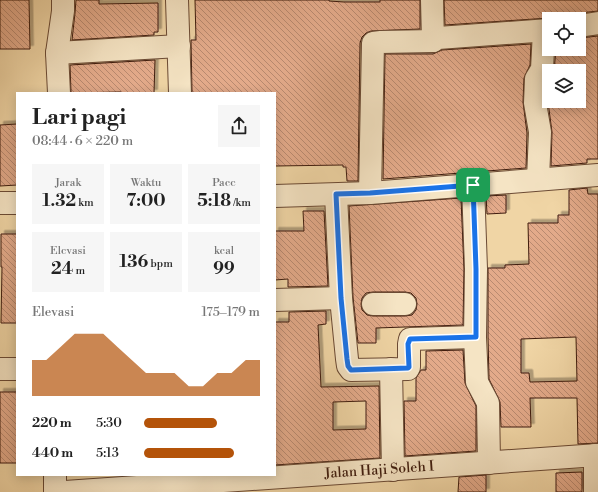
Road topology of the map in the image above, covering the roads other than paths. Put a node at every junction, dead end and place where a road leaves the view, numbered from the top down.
1 (63, 0) edge
2 (177, 0) edge
3 (432, 0) edge
4 (598, 23) edge
5 (586, 25) edge
6 (542, 30) edge
7 (433, 41) junction
8 (180, 46) junction
9 (57, 53) junction
10 (543, 56) edge
11 (59, 92) edge
12 (180, 92) edge
13 (598, 175) edge
14 (538, 179) junction
15 (473, 185) junction
16 (370, 193) junction
17 (336, 194) junction
18 (276, 196) edge
19 (16, 203) edge
20 (0, 204) edge
21 (341, 298) junction
22 (276, 300) edge
23 (373, 304) dead end
24 (405, 304) dead end
25 (476, 337) junction
26 (0, 369) edge
27 (391, 369) junction
28 (16, 370) edge
29 (597, 455) edge
30 (489, 463) junction
31 (393, 470) junction
32 (55, 476) edge
33 (182, 480) edge
34 (330, 483) edge
35 (55, 492) edge
36 (65, 492) edge
37 (595, 492) edge

1 - 9 street
2 - 8 street
3 - 7 street
4 - 5 street
6 - 7 street
7 - 16 street
8 - 9 street
8 - 12 street
9 - 11 street
10 - 14 street
13 - 14 street
14 - 15 street
15 - 16 street
15 - 25 street
16 - 17 street
17 - 18 street
17 - 21 street
19 - 20 street
21 - 22 street
21 - 27 street
23 - 24 street
25 - 27 street
25 - 30 street
26 - 28 street
27 - 31 street
29 - 30 street, Jalan Haji Soleh I
29 - 37 street
30 - 31 street, Jalan Haji Soleh I
31 - 34 street, Jalan Haji Soleh I
32 - 35 street
33 - 34 street, Jalan Haji Soleh I
33 - 36 street, Jalan Haji Soleh I

